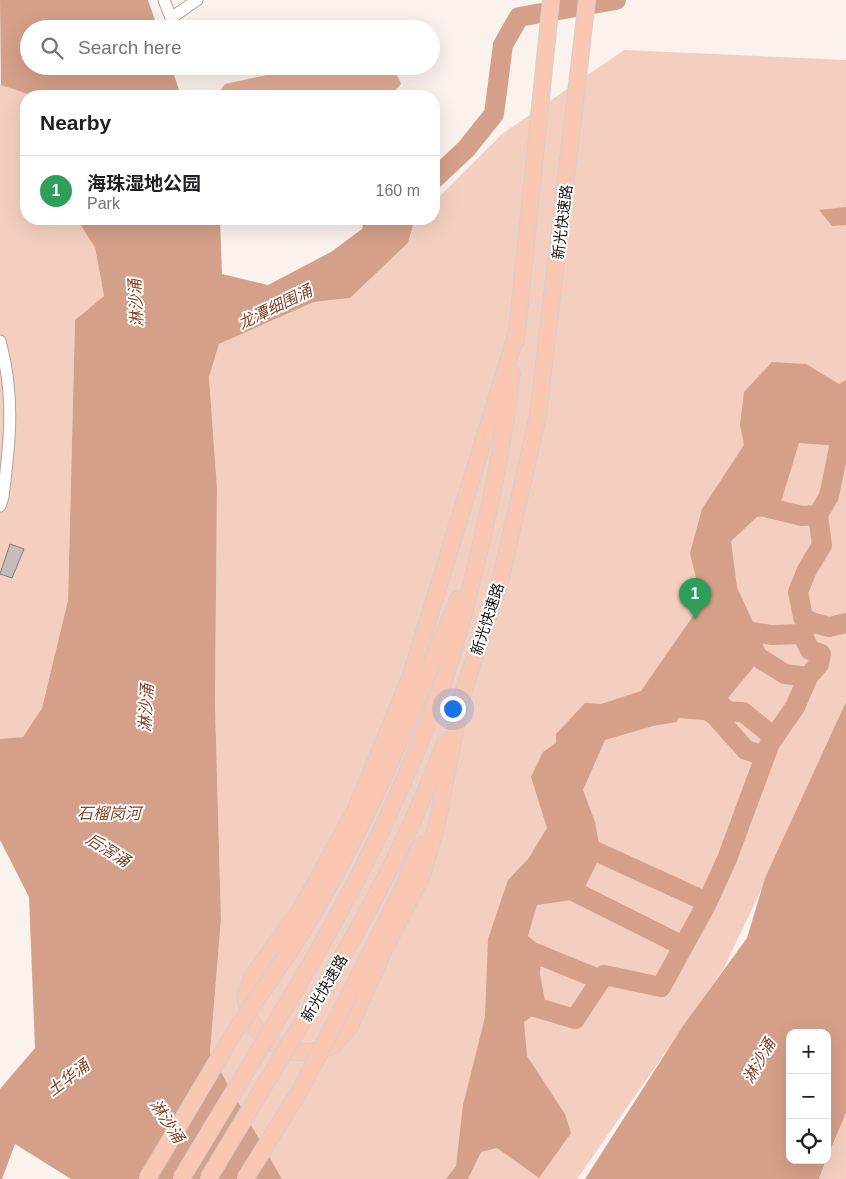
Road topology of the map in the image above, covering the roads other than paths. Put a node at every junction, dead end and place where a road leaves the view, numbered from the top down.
1 (164, 0) edge
2 (197, 0) edge
3 (550, 0) edge
4 (587, 0) edge
5 (517, 332) junction
6 (0, 341) edge
7 (0, 506) edge
8 (483, 539) junction
9 (461, 700) junction
10 (146, 1179) edge
11 (181, 1179) edge
12 (208, 1179) edge
13 (245, 1179) edge

1 - 2 street
3 - 5 highway, 新光快速路
4 - 9 highway, 新光快速路
5 - 8 highway, 新光快速路
5 - 9 highway
6 - 7 street
8 - 10 highway, bridge
8 - 11 highway, 新光快速路, bridge
9 - 12 highway, 新光快速路, bridge
9 - 13 highway, bridge

